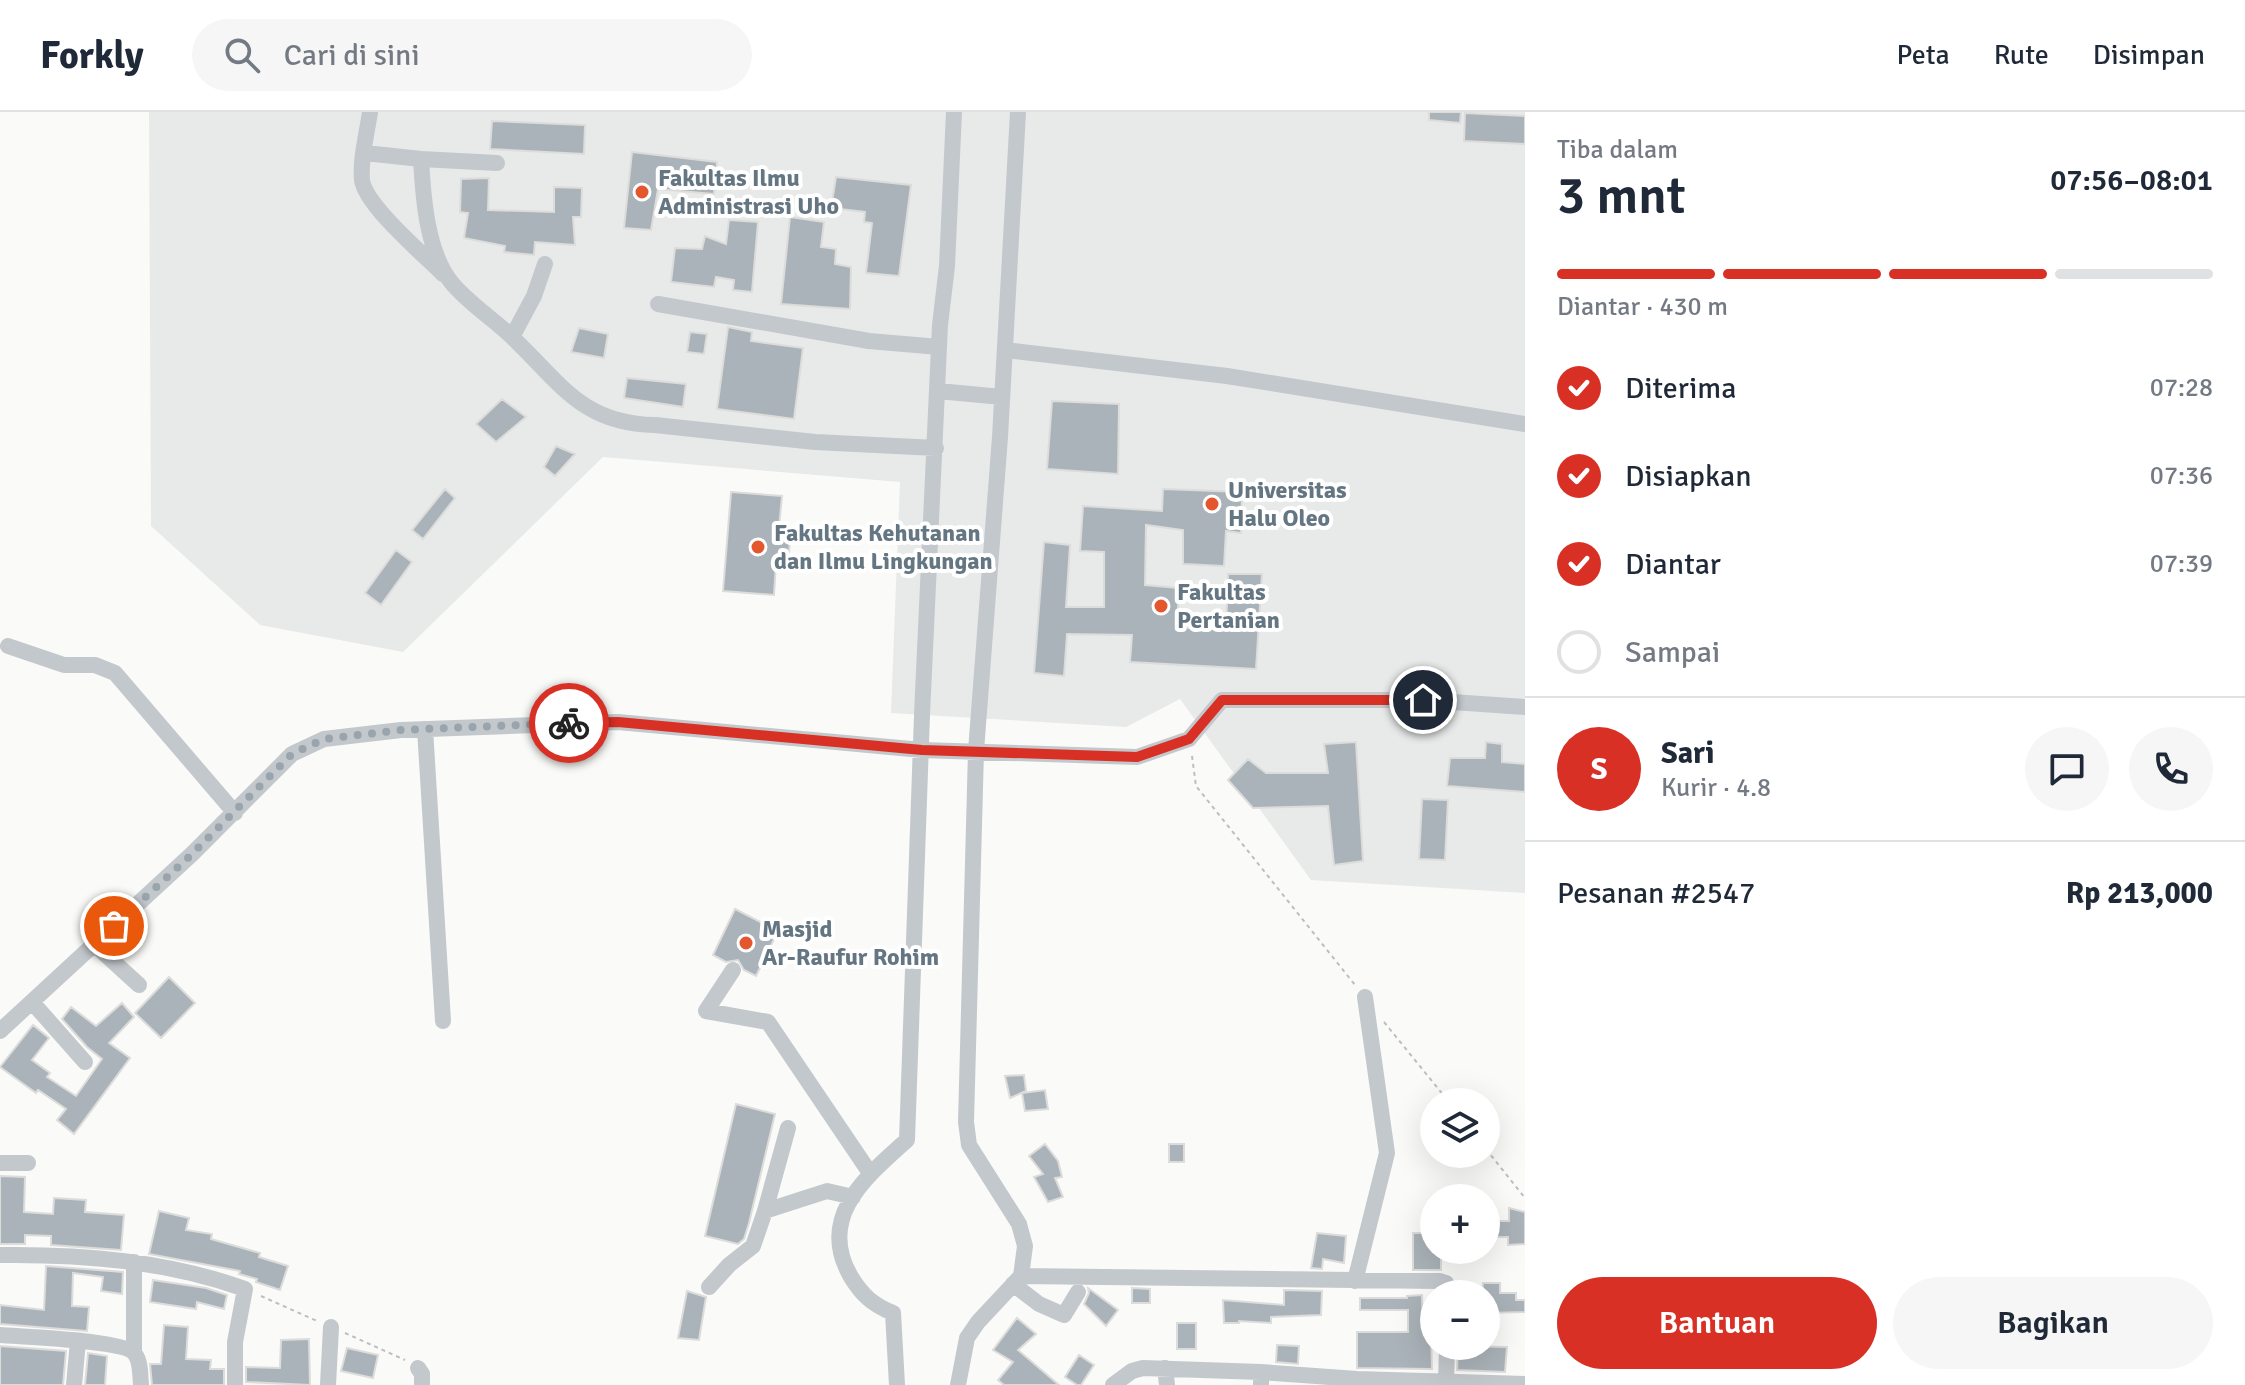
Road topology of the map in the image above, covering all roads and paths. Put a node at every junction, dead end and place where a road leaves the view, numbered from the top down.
1 (370, 112) edge
2 (954, 112) edge
3 (1018, 112) edge
4 (365, 153) junction
5 (421, 159) junction
6 (497, 163) dead end
7 (545, 264) dead end
8 (451, 282) junction
9 (658, 304) dead end
10 (512, 337) junction
11 (939, 347) junction
12 (1005, 350) junction
13 (938, 391) junction
14 (1002, 397) junction
15 (1525, 424) edge
16 (936, 448) junction
17 (8, 646) dead end
18 (1525, 707) edge
19 (425, 729) junction
20 (1189, 739) junction
21 (922, 750) junction
22 (976, 751) junction
23 (235, 813) junction
24 (94, 944) junction
25 (733, 970) dead end
26 (139, 985) dead end
27 (1365, 997) joint
28 (32, 1002) junction
29 (0, 1008) edge
30 (19, 1014) junction
31 (1383, 1020) dead end
32 (443, 1021) dead end
33 (0, 1031) edge
34 (85, 1062) dead end
35 (1438, 1088) edge
36 (788, 1128) dead end
37 (0, 1163) edge
38 (28, 1163) dead end
39 (1500, 1167) edge
40 (870, 1173) junction
41 (853, 1197) junction
42 (1525, 1198) edge
43 (765, 1211) junction
44 (0, 1255) edge
45 (134, 1262) junction
46 (1017, 1280) junction
47 (1355, 1281) junction
48 (1420, 1281) edge
49 (709, 1287) dead end
50 (1078, 1292) dead end
51 (331, 1327) dead end
52 (0, 1335) edge
53 (78, 1341) junction
54 (134, 1352) junction
55 (1447, 1360) edge
56 (418, 1368) dead end
57 (1166, 1376) edge
58 (1261, 1378) edge
59 (1357, 1382) edge
60 (1446, 1383) edge
61 (1525, 1384) edge
62 (74, 1385) edge
63 (141, 1385) edge
64 (235, 1385) edge
65 (328, 1385) edge
66 (422, 1385) edge
67 (897, 1385) edge
68 (958, 1385) edge
69 (1113, 1385) edge

1 - 4 street
2 - 11 street
3 - 12 street
4 - 5 street
4 - 8 street
5 - 6 street
5 - 8 street
7 - 10 street
8 - 10 street
9 - 11 street
10 - 16 street
11 - 13 street
12 - 14 street
12 - 15 street
13 - 14 street
13 - 16 street
14 - 22 street
16 - 21 street
17 - 23 street
18 - 20 street
19 - 21 street
19 - 23 street
19 - 32 street
20 - 22 street
20 - 27 path
21 - 22 street
21 - 40 street
22 - 46 street
23 - 24 street
24 - 26 street
24 - 28 street
25 - 40 street
27 - 47 street
28 - 30 street
28 - 34 street
29 - 30 street
30 - 33 street
31 - 35 path
36 - 43 street
37 - 38 street
39 - 42 path
40 - 41 street
41 - 43 street
41 - 67 street
43 - 49 street
44 - 45 street
45 - 54 street
45 - 64 street
46 - 47 street
46 - 50 street
46 - 68 street
47 - 48 street
51 - 65 street
52 - 53 street
53 - 54 street
53 - 62 street
54 - 63 street
55 - 60 street
56 - 66 street
57 - 58 street
57 - 69 street
58 - 59 street
59 - 60 street
60 - 61 street

